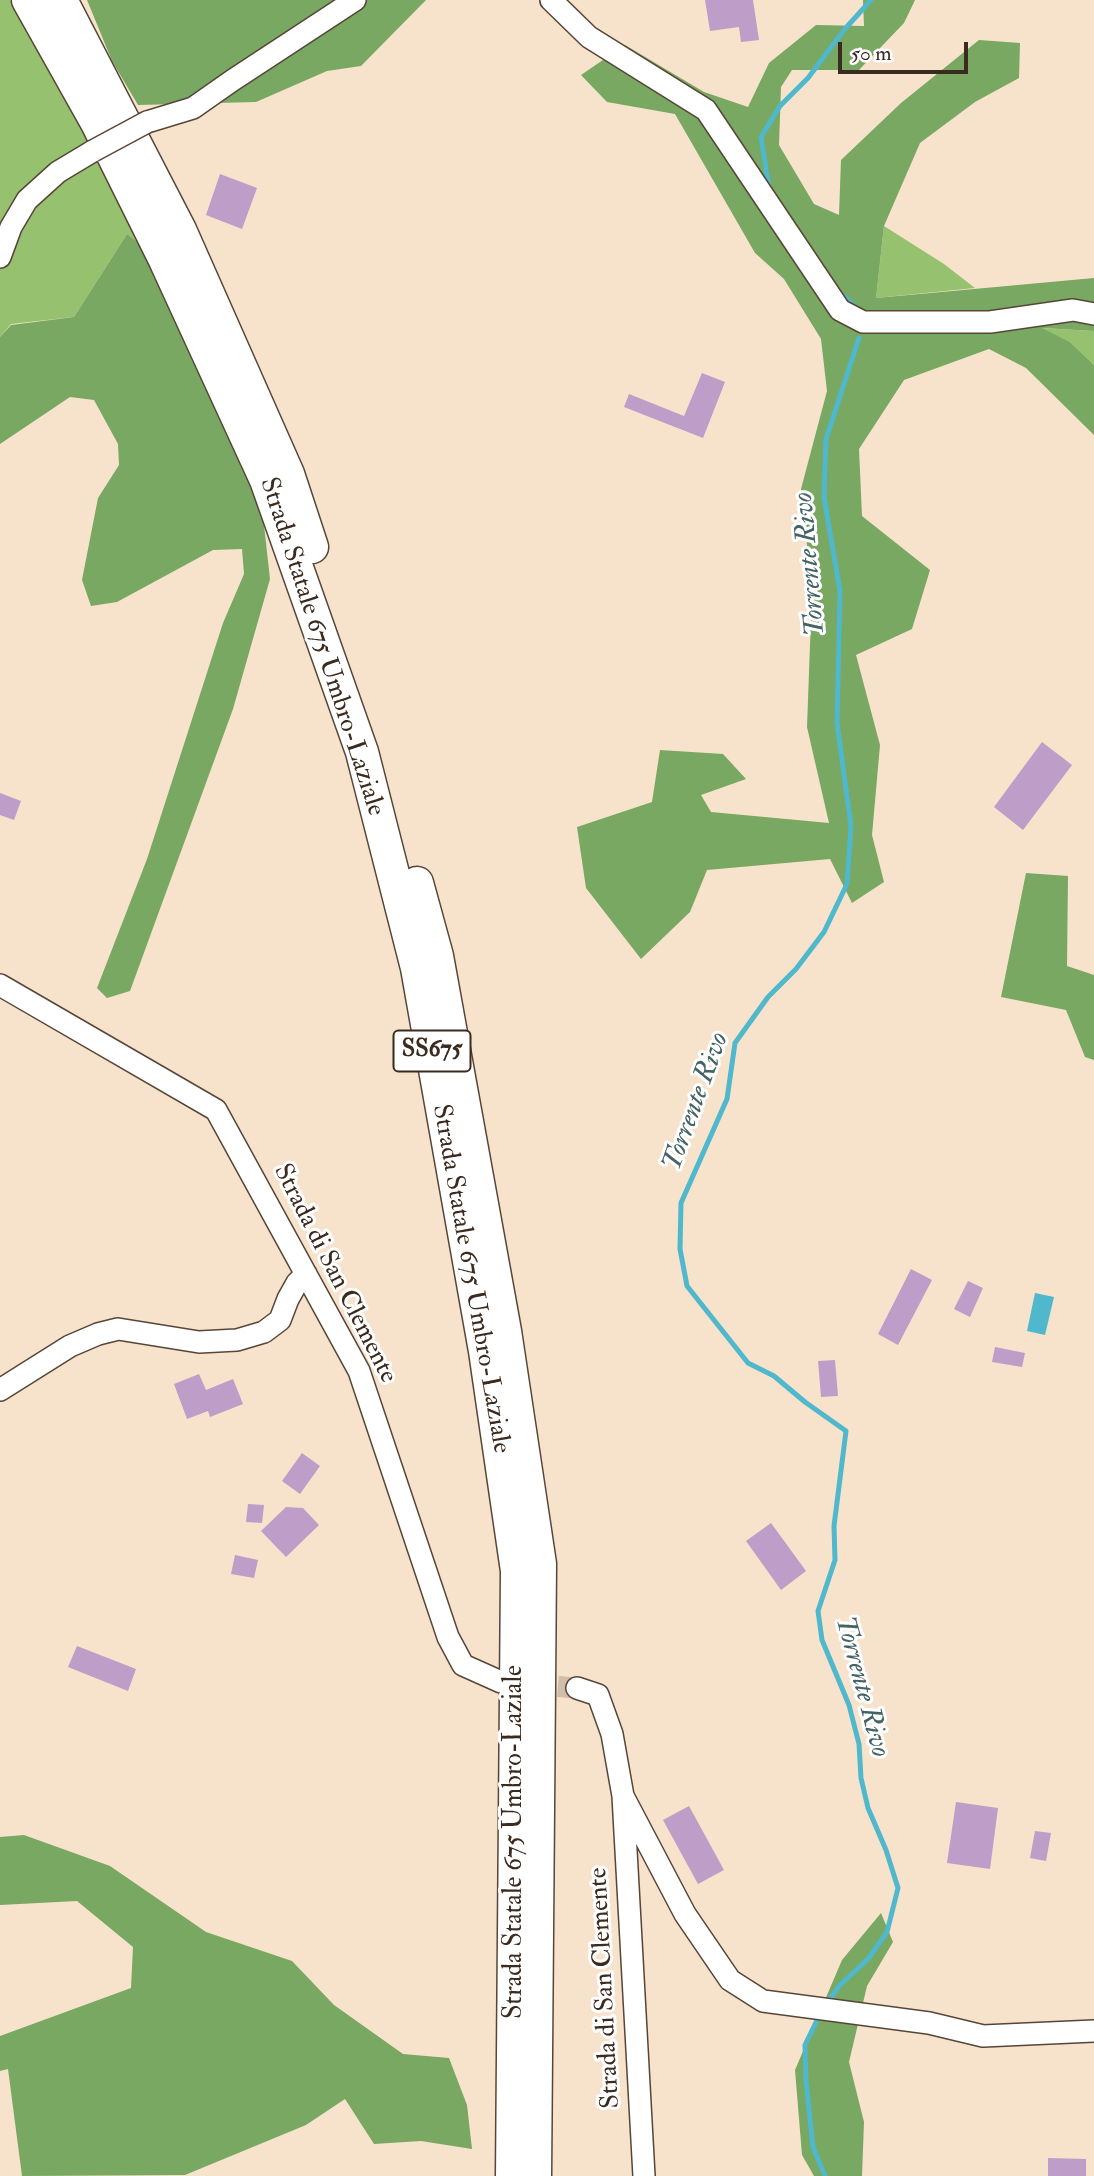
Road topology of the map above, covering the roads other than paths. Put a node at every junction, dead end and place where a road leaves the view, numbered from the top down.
1 (28, 0) edge
2 (61, 0) edge
3 (355, 0) edge
4 (551, 0) edge
5 (0, 257) edge
6 (1094, 314) edge
7 (0, 985) edge
8 (306, 1274) junction
9 (0, 1390) edge
10 (500, 1682) dead end
11 (577, 1688) tunnel mouth
12 (624, 1797) junction
13 (1094, 2031) edge
14 (512, 2176) edge
15 (535, 2176) edge
16 (644, 2176) edge

1 - 14 highway, Strada Statale 675 Umbro-Laziale / SS675
2 - 15 highway, Strada Statale 675 Umbro-Laziale / SS675
3 - 5 street, bridge
4 - 6 street
7 - 8 street, Strada di San Clemente
8 - 9 street
8 - 10 street, Strada di San Clemente
11 - 12 street, Strada di San Clemente
12 - 13 street, Strada di San Clemente
12 - 16 street, Strada di San Clemente

